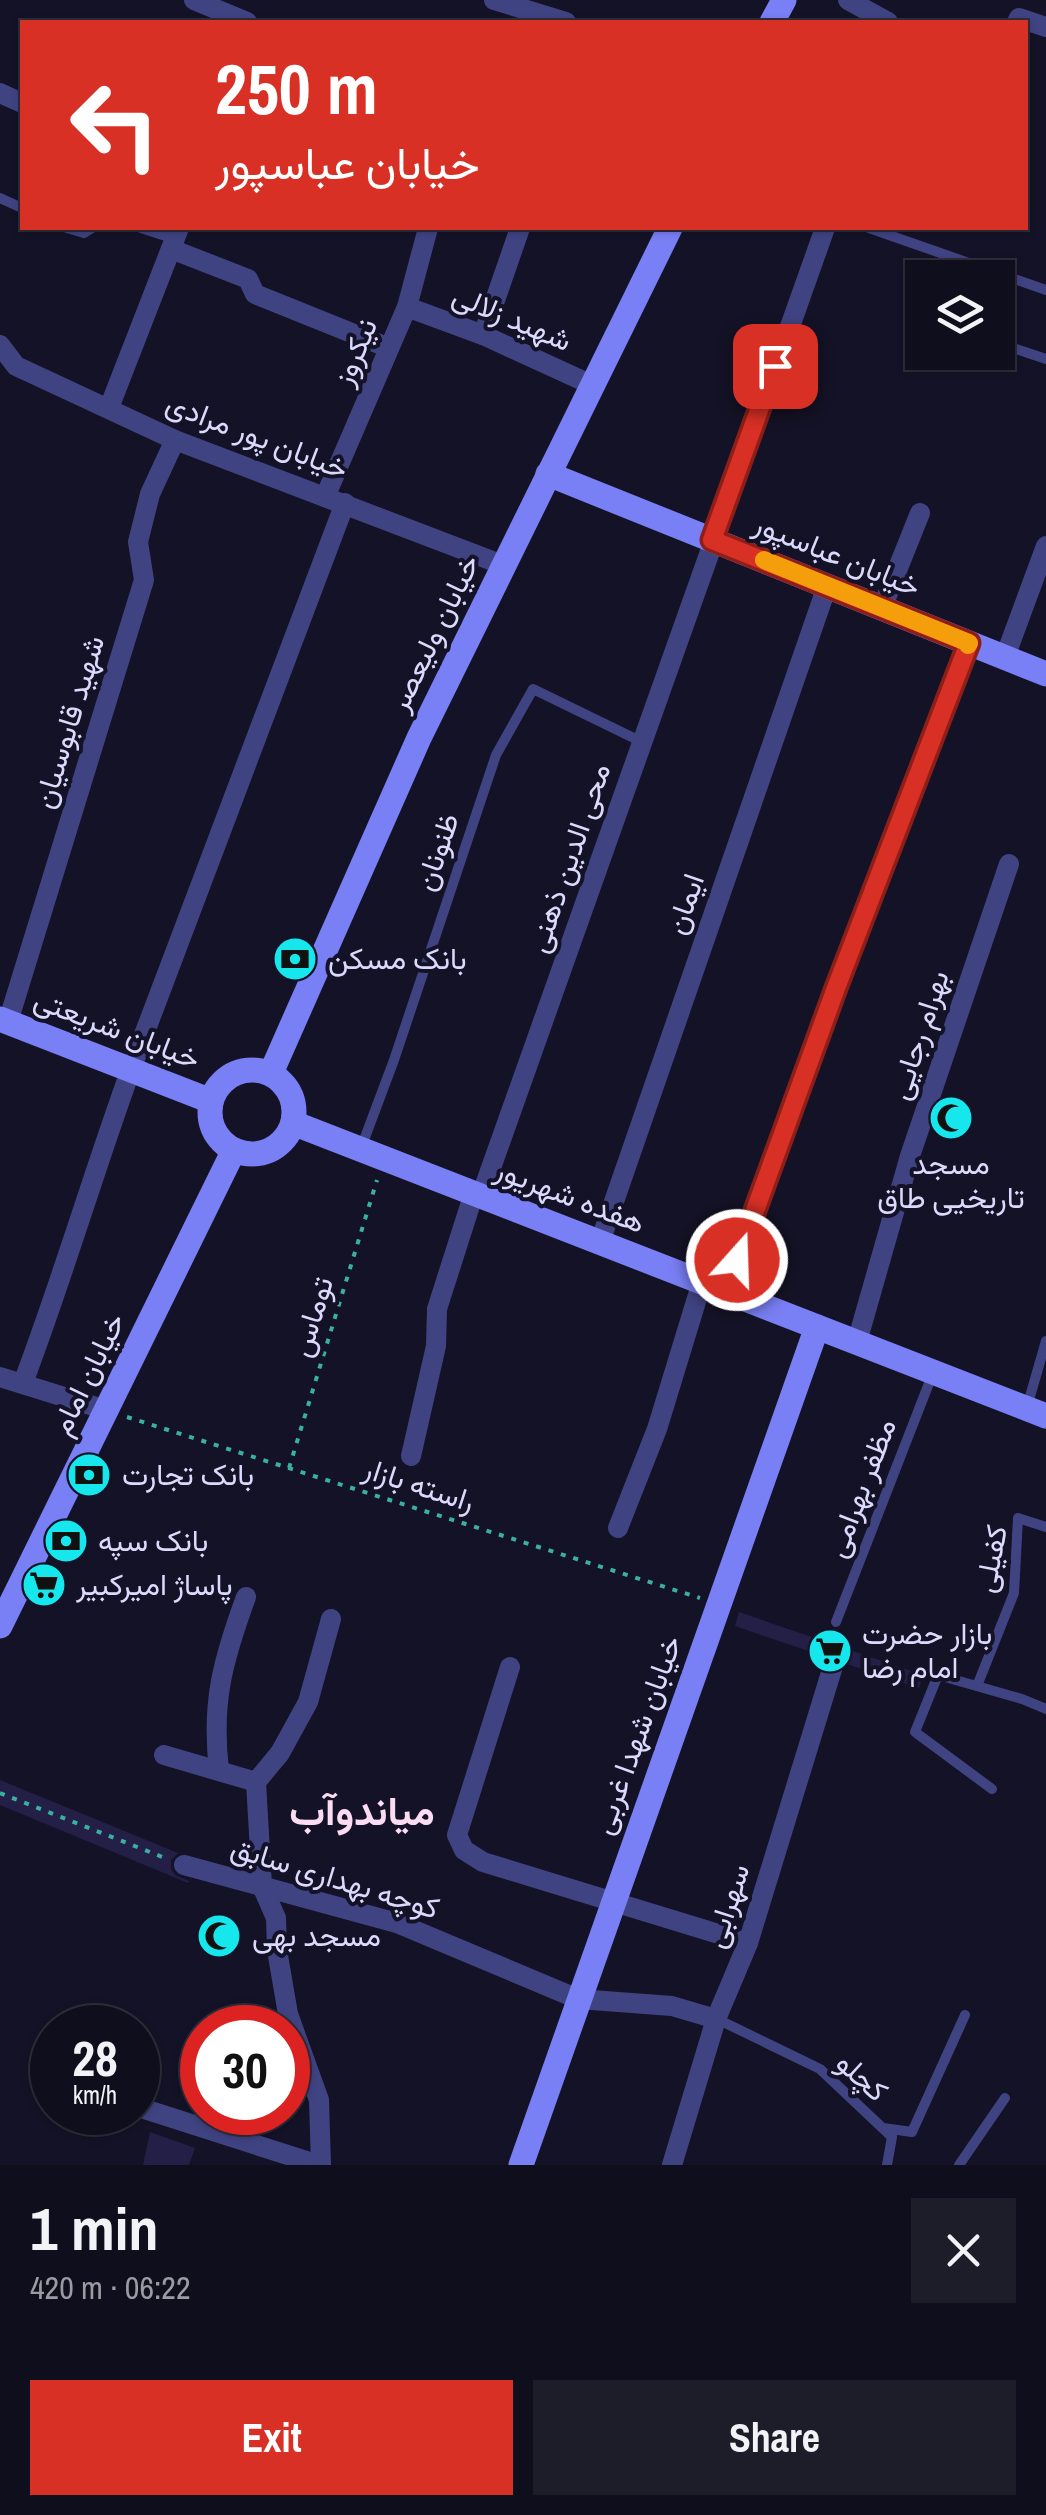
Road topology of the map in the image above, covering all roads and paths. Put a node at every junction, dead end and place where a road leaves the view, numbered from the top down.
1 (194, 0) edge
2 (494, 0) edge
3 (848, 0) edge
4 (881, 12) edge
5 (242, 20) edge
6 (559, 20) edge
7 (148, 230) edge
8 (427, 230) edge
9 (519, 230) edge
10 (669, 230) edge
11 (824, 230) edge
12 (873, 230) edge
13 (175, 238) edge
14 (953, 260) edge
15 (1015, 281) edge
16 (1046, 290) edge
17 (408, 307) junction
18 (484, 336) junction
19 (0, 344) edge
20 (390, 348) junction
21 (1015, 349) edge
22 (1046, 359) edge
23 (592, 385) junction
24 (109, 408) junction
25 (175, 440) junction
26 (548, 474) junction
27 (335, 500) junction
28 (920, 513) dead end
29 (712, 540) junction
30 (1046, 546) edge
31 (504, 565) junction
32 (827, 586) junction
33 (882, 608) junction
34 (969, 643) junction
35 (1004, 657) junction
36 (1046, 674) edge
37 (642, 742) junction
38 (1009, 864) dead end
39 (4, 1020) edge
40 (131, 1070) junction
41 (270, 1073) junction
42 (211, 1100) junction
43 (294, 1123) junction
44 (360, 1149) junction
45 (234, 1150) junction
46 (377, 1180) dead end
47 (478, 1195) junction
48 (600, 1242) junction
49 (714, 1287) junction
50 (817, 1327) junction
51 (1046, 1341) edge
52 (856, 1342) junction
53 (933, 1372) junction
54 (0, 1377) edge
55 (23, 1384) junction
56 (106, 1410) junction
57 (1036, 1412) edge
58 (411, 1456) dead end
59 (289, 1468) junction
60 (618, 1528) dead end
61 (1046, 1528) edge
62 (246, 1597) dead end
63 (718, 1604) junction
64 (331, 1619) dead end
65 (836, 1622) dead end
66 (0, 1626) edge
67 (834, 1664) dead end
68 (510, 1667) dead end
69 (977, 1686) junction
70 (1046, 1709) edge
71 (164, 1756) dead end
72 (219, 1770) junction
73 (256, 1782) junction
74 (992, 1789) dead end
75 (0, 1793) edge
76 (184, 1865) joint
77 (262, 1886) junction
78 (612, 1901) junction
79 (748, 1943) junction
80 (578, 1999) junction
81 (965, 2015) dead end
82 (716, 2019) junction
83 (1005, 2098) dead end
84 (160, 2114) edge
85 (882, 2128) junction
86 (320, 2165) edge
87 (521, 2165) edge
88 (672, 2165) edge
89 (887, 2165) edge
90 (959, 2165) edge

1 - 5 street
2 - 6 street
3 - 4 street
7 - 13 lane
8 - 17 street, نیکروز
9 - 18 street
10 - 23 main road, خیابان ولیعصر
11 - 29 street, محی الدین ذهنی
12 - 14 lane
13 - 20 street
13 - 24 street
15 - 16 lane
17 - 18 street, شهید زلالی
17 - 20 street, نیکروز
18 - 23 street, شهید زلالی
19 - 24 street, خیابان پور مرادی
20 - 27 street, نیکروز
21 - 22 lane
23 - 26 main road, خیابان ولیعصر
24 - 25 street, خیابان پور مرادی
25 - 27 street, خیابان پور مرادی
25 - 39 street, شهید قابوسیان
26 - 29 main road, خیابان عباسپور
26 - 31 main road, خیابان ولیعصر
27 - 31 street, خیابان پور مرادی
27 - 40 street, نیکروز
28 - 33 street
29 - 32 main road, خیابان عباسپور
29 - 37 street, محی الدین ذهنی
30 - 35 street
31 - 41 main road, خیابان ولیعصر
32 - 33 main road, خیابان عباسپور
32 - 48 street, ایمان
33 - 34 main road, خیابان عباسپور
34 - 35 main road, خیابان عباسپور
34 - 49 street
35 - 36 main road, خیابان عباسپور
37 - 44 lane, ظنونان
37 - 47 street, محی الدین ذهنی
38 - 52 street, بهرام رجایی
39 - 40 main road, خیابان شریعتی
40 - 42 main road, خیابان شریعتی
40 - 55 street, نیکروز
41 - 42 main road
41 - 43 main road
42 - 45 main road
43 - 44 main road, هفده شهریور
43 - 45 main road
44 - 47 main road, هفده شهریور
45 - 56 main road, خیابان امام
46 - 59 path, توماس
47 - 48 main road, هفده شهریور
47 - 58 street, محی الدین ذهنی
48 - 49 main road, هفده شهریور
49 - 50 main road, هفده شهریور
49 - 60 street
50 - 52 main road, هفده شهریور
50 - 63 main road, خیابان شهدا غربی
51 - 57 lane
52 - 53 main road, هفده شهریور
53 - 57 main road, هفده شهریور
53 - 65 lane, مظفر بهرامی
54 - 55 street
55 - 56 street
56 - 59 path, راسته بازار
56 - 66 main road, خیابان امام
59 - 63 path, راسته بازار
61 - 69 lane, کفیلی
62 - 72 street
63 - 78 main road, خیابان شهدا غربی
64 - 73 street
67 - 79 street, سهرابی
68 - 78 street
69 - 70 lane
69 - 74 lane
71 - 72 street
72 - 73 street
73 - 77 street
75 - 76 path
76 - 77 street, کوچه بهداری سابق
77 - 80 street, کوچه بهداری سابق
77 - 86 street
78 - 79 street
78 - 80 main road, خیابان شهدا غربی
79 - 82 street, سهرابی
80 - 82 street, کوچه بهداری سابق
80 - 87 main road, خیابان شهدا غربی
81 - 85 lane
82 - 85 lane, کچلو
82 - 88 street, سهرابی
83 - 90 lane
84 - 86 street
85 - 89 lane, کچلو

